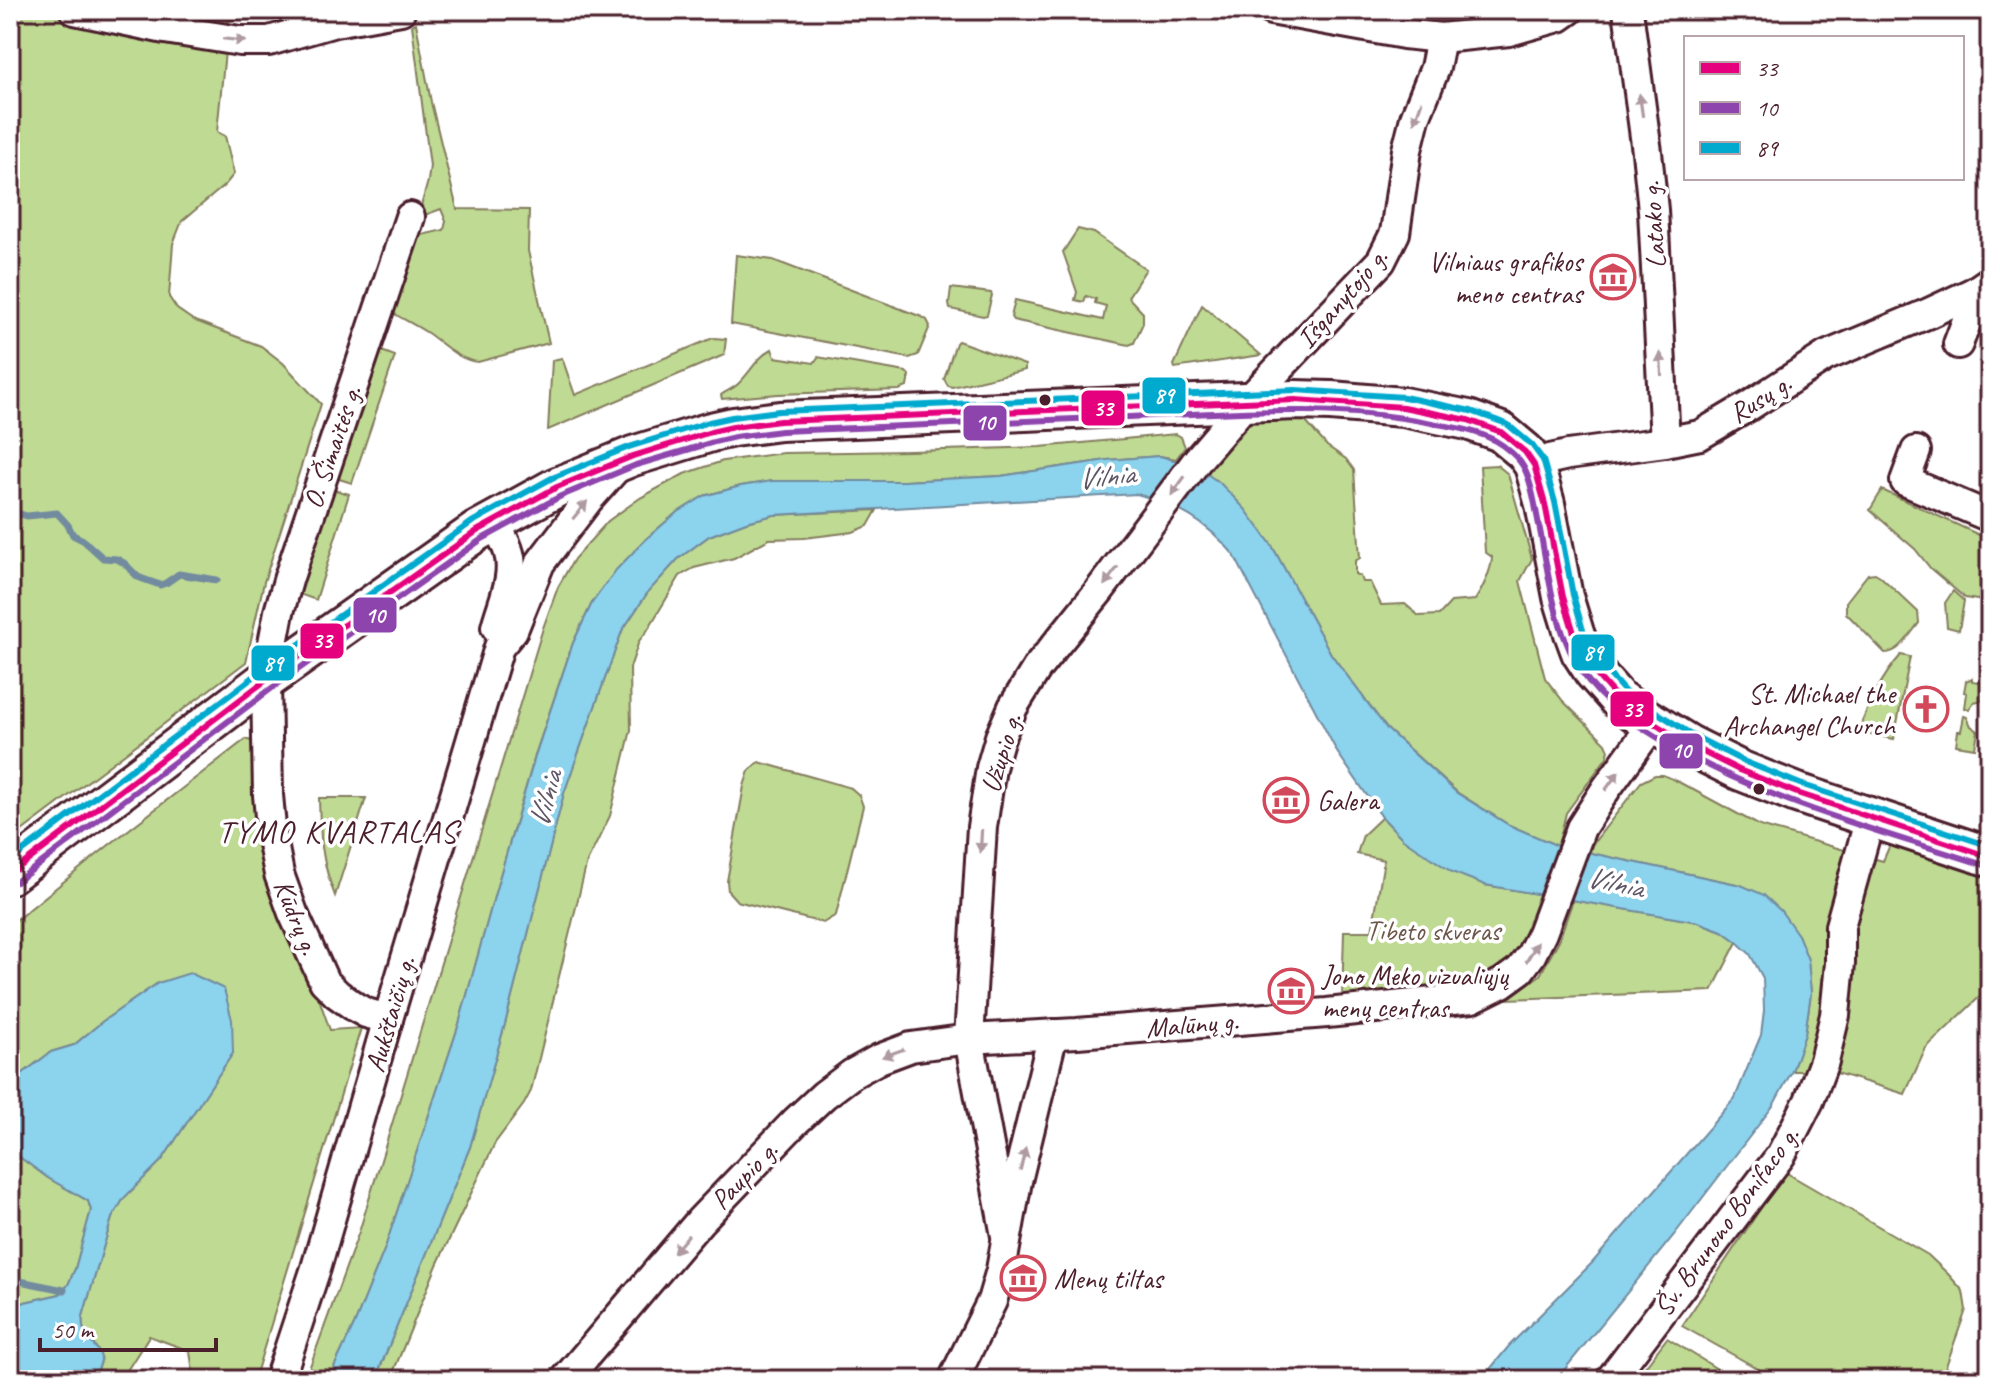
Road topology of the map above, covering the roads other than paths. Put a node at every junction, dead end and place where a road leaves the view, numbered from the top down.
1 (75, 10) edge
2 (401, 10) edge
3 (1271, 10) edge
4 (1569, 10) edge
5 (1628, 10) edge
6 (335, 16) edge
7 (1441, 38) junction
8 (410, 217) dead end
9 (1982, 286) edge
10 (1958, 344) dead end
11 (1246, 403) junction
12 (1665, 442) junction
13 (1916, 451) dead end
14 (623, 460) junction
15 (1534, 465) junction
16 (528, 502) junction
17 (1990, 517) edge
18 (493, 521) junction
19 (540, 563) junction
20 (499, 647) junction
21 (266, 680) junction
22 (1653, 724) junction
23 (1870, 818) junction
24 (1990, 857) edge
25 (10, 874) edge
26 (388, 1019) junction
27 (1053, 1034) junction
28 (969, 1039) junction
29 (1006, 1236) junction
30 (279, 1380) edge
31 (565, 1380) edge
32 (953, 1380) edge
33 (1610, 1380) edge

1 -> 6 street
2 - 6 street
3 - 7 street
4 - 7 street
12 -> 5 street, Latako g.
7 -> 11 street, Išganytojo g.
8 - 21 street, O. Šimaitės g.
9 - 10 street
9 - 12 street, Rusų g.
11 - 14 main road
11 - 15 main road
11 -> 28 street, Užupio g.
12 - 15 street, Rusų g.
13 - 17 street
14 - 16 main road
19 -> 14 street, Aukštaičių g.
15 - 22 main road
16 - 18 main road
16 - 19 street, Aukštaičių g.
18 - 20 street, Aukštaičių g.
18 - 21 main road
19 - 20 street, Aukštaičių g.
20 - 26 street, Aukštaičių g.
21 - 25 main road
21 - 26 street, Kūdrų g.
22 - 23 main road
27 -> 22 street, Malūnų g.
23 - 24 main road
23 - 33 street, Šv. Brunono Bonifaco g.
26 - 30 street, Aukštaičių g.
27 - 28 street
29 -> 27 street, Užupio g.
28 - 29 street, Užupio g.
28 -> 31 street, Paupio g.
29 - 32 street, Užupio g.

